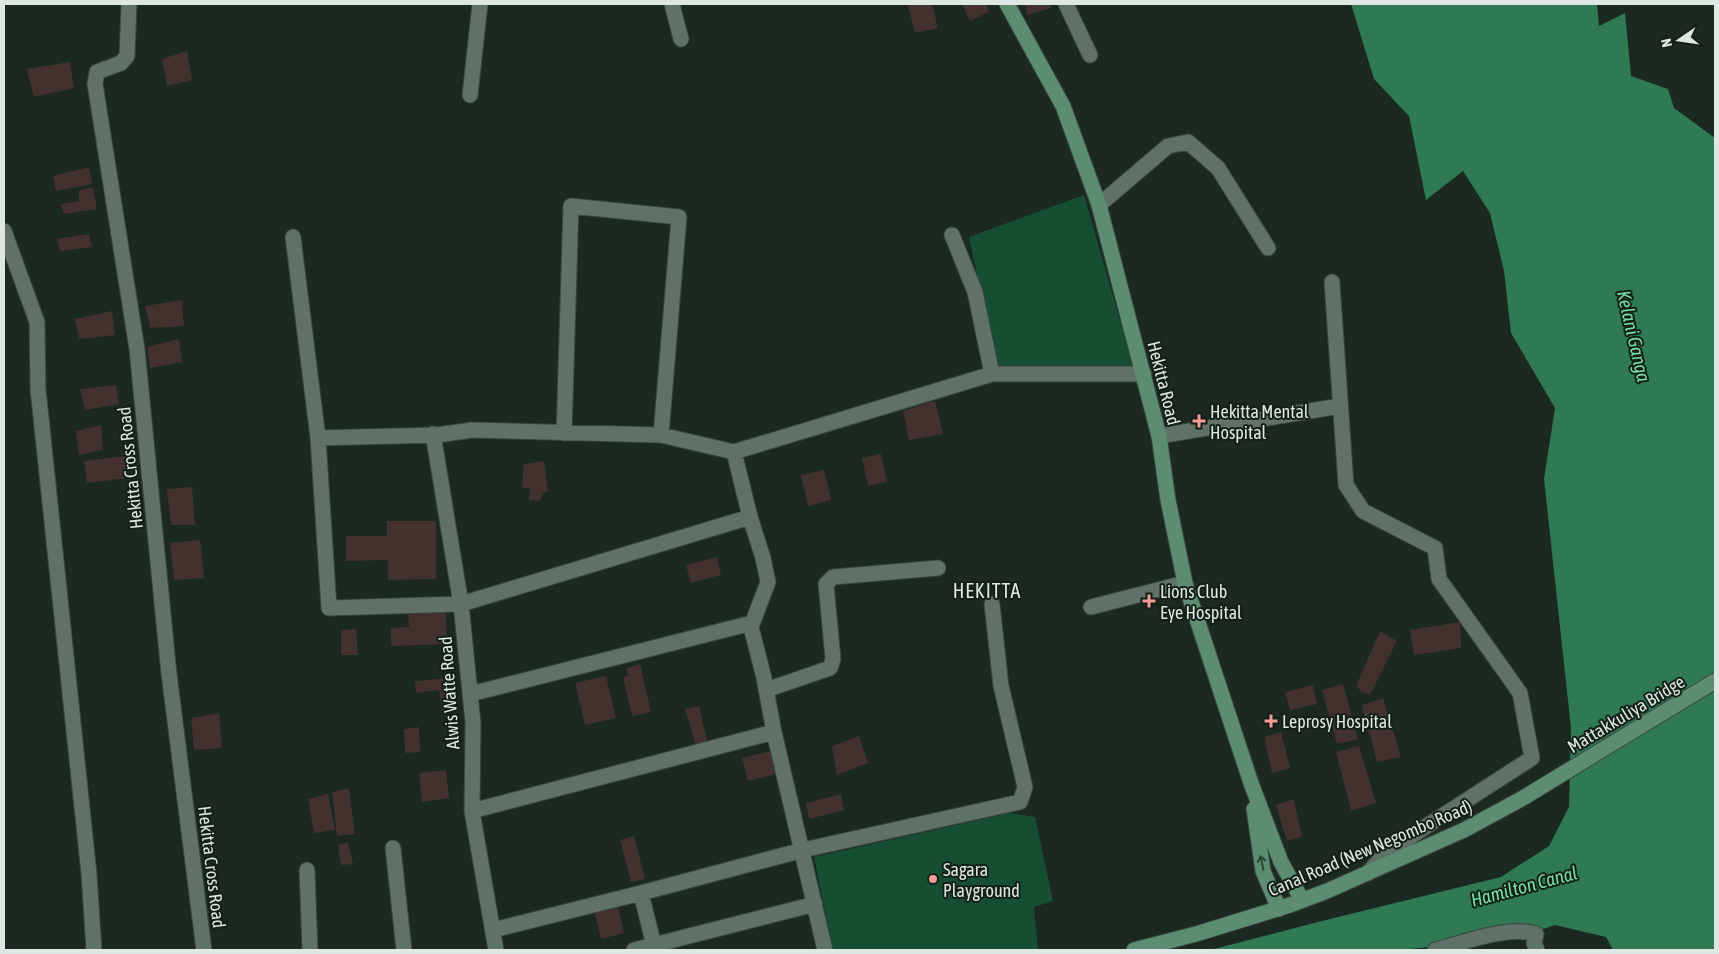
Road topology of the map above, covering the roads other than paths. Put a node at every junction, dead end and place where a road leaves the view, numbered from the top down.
1 (130, 4) edge
2 (480, 4) edge
3 (672, 4) edge
4 (1007, 4) edge
5 (1066, 4) edge
6 (681, 39) dead end
7 (1090, 55) dead end
8 (470, 95) dead end
9 (1099, 205) junction
10 (4, 231) edge
11 (952, 235) dead end
12 (293, 238) dead end
13 (1268, 248) dead end
14 (1332, 282) dead end
15 (992, 374) junction
16 (1144, 374) junction
17 (1340, 406) junction
18 (564, 433) junction
19 (432, 434) junction
20 (661, 435) junction
21 (1158, 436) junction
22 (318, 438) junction
23 (734, 452) junction
24 (750, 517) junction
25 (938, 568) dead end
26 (1185, 583) junction
27 (461, 604) junction
28 (992, 604) dead end
29 (1091, 606) dead end
30 (752, 623) junction
31 (1715, 681) edge
32 (766, 690) junction
33 (470, 694) junction
34 (774, 732) junction
35 (1556, 779) joint
36 (1251, 783) junction
37 (472, 810) junction
38 (393, 848) dead end
39 (803, 850) junction
40 (308, 870) dead end
41 (1368, 873) junction
42 (641, 893) junction
43 (1302, 900) junction
44 (815, 904) junction
45 (1279, 909) junction
46 (493, 930) junction
47 (654, 948) edge
48 (94, 950) edge
49 (204, 950) edge
50 (310, 950) edge
51 (404, 950) edge
52 (496, 950) edge
53 (634, 950) edge
54 (825, 950) edge
55 (1134, 950) edge
56 (1435, 950) edge
57 (1537, 950) edge

1 - 49 street, Hekitta Cross Road
2 - 8 street
3 - 6 street
4 - 9 main road, Hekitta Road
5 - 7 street
9 - 13 street
9 - 16 main road, Hekitta Road
10 - 48 street
11 - 15 street
12 - 22 street
14 - 17 street
15 - 16 street
15 - 23 street
16 - 21 main road, Hekitta Road
17 - 21 street
17 - 41 street
18 - 19 street
18 - 20 street
18 - 20 street
19 - 22 street
19 - 27 street, Alwis Watte Road
20 - 23 street
21 - 26 main road, Hekitta Road
22 - 27 street
23 - 24 street
24 - 27 street
24 - 30 street
25 - 32 street
26 - 29 street
26 - 36 main road, Hekitta Road
27 - 33 street, Alwis Watte Road
28 - 39 street
30 - 32 street
30 - 33 street
31 - 35 main road, Mattakkuliya Bridge
32 - 34 street
33 - 37 street, Alwis Watte Road
34 - 37 street
34 - 39 street
35 - 41 main road, Canal Road (New Negombo Road)
36 - 43 main road, Hekitta Road
45 -> 36 main road, Hekitta Road
37 - 46 street, Alwis Watte Road
38 - 51 street
39 - 42 street
39 - 44 street
40 - 50 street
41 - 43 main road, Canal Road (New Negombo Road)
42 - 46 street
42 - 47 street
43 - 45 main road, Canal Road (New Negombo Road)
44 - 47 street
44 - 54 street
45 - 55 main road, Canal Road (New Negombo Road)
46 - 52 street, Alwis Watte Road
47 - 53 street
56 - 57 street

